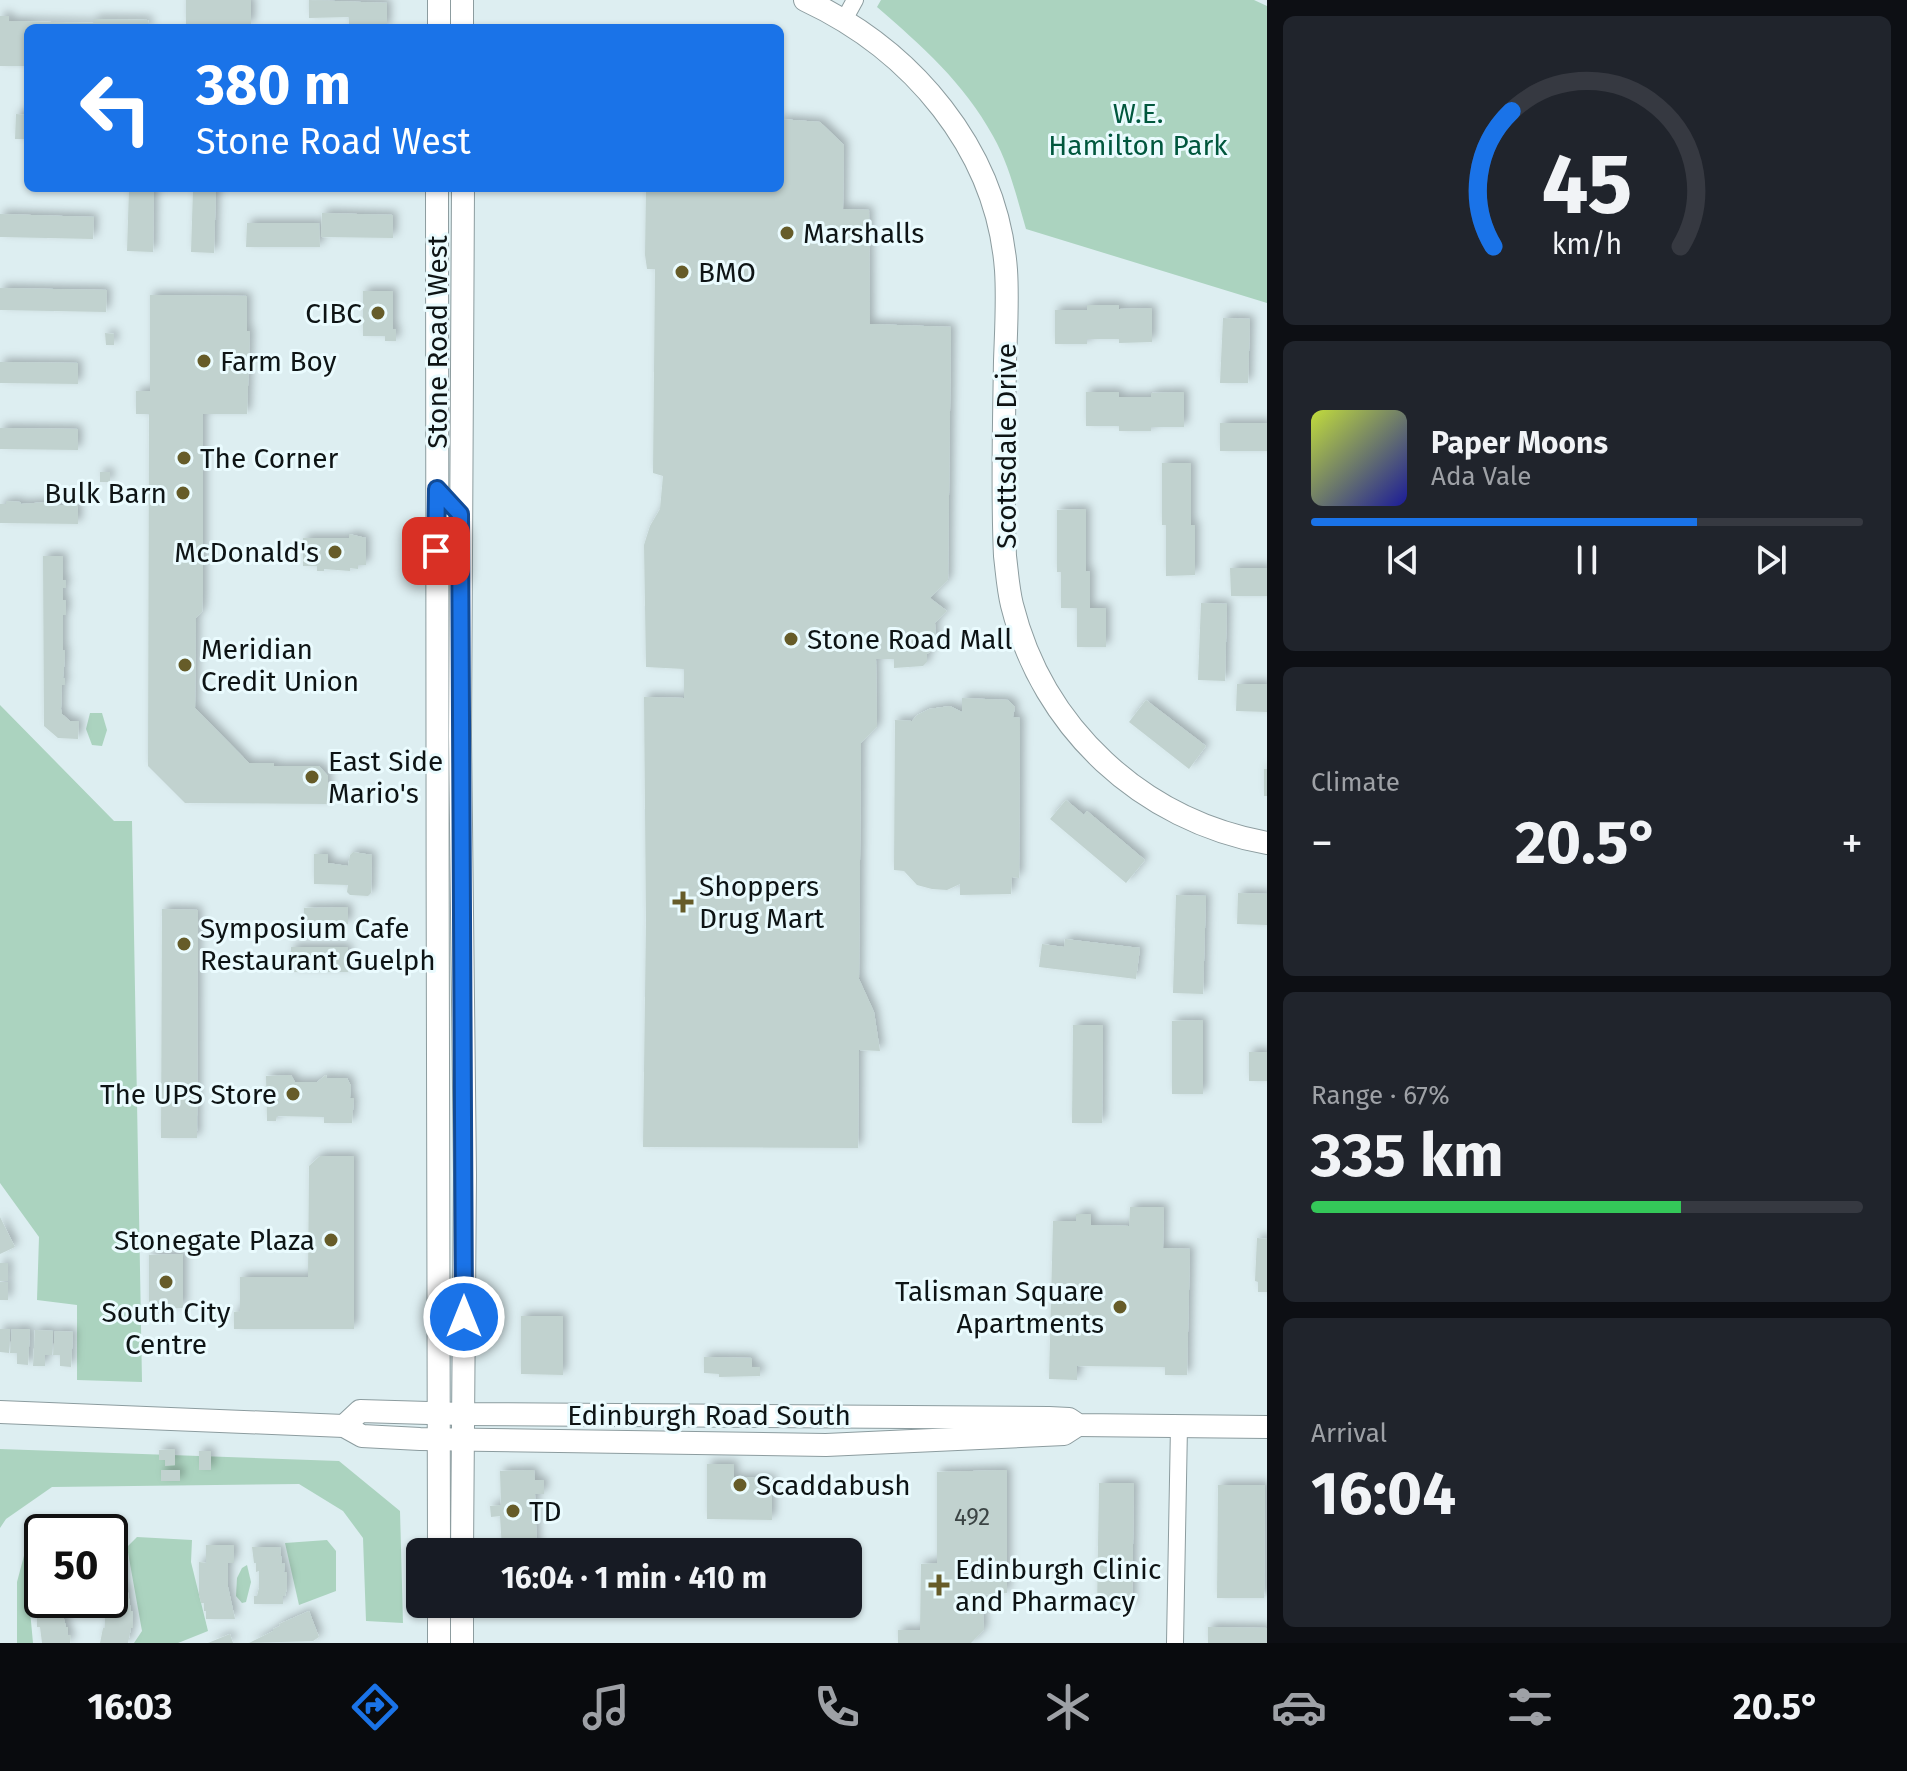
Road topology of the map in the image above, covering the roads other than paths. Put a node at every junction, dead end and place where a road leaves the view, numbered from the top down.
1 (439, 0) edge
2 (462, 0) edge
3 (805, 0) edge
4 (855, 0) edge
5 (844, 20) junction
6 (439, 24) edge
7 (462, 24) edge
8 (437, 192) edge
9 (463, 192) edge
10 (438, 273) junction
11 (462, 300) junction
12 (437, 489) junction
13 (460, 514) junction
14 (1267, 843) edge
15 (440, 1146) junction
16 (465, 1175) junction
17 (0, 1412) edge
18 (440, 1413) junction
19 (463, 1414) junction
20 (1078, 1425) junction
21 (344, 1426) junction
22 (1179, 1426) junction
23 (1267, 1427) edge
24 (439, 1440) junction
25 (463, 1440) junction
26 (439, 1538) edge
27 (462, 1538) edge
28 (439, 1618) edge
29 (462, 1618) edge
30 (439, 1643) edge
31 (462, 1643) edge
32 (1175, 1643) edge

1 - 6 main road
2 - 7 main road
3 - 5 main road, Scottsdale Drive
4 - 5 street
5 - 14 main road, Scottsdale Drive
8 - 10 main road, Stone Road West
9 - 11 main road, Stone Road West
10 - 11 main road
10 - 12 main road, Stone Road West
11 - 13 main road, Stone Road West
12 - 13 main road
12 - 15 main road, Stone Road West
13 - 16 main road, Stone Road West
15 - 16 main road
15 - 18 main road, Stone Road West
16 - 19 main road, Stone Road West
17 - 21 main road, Edinburgh Road South
18 - 19 main road, Edinburgh Road South
18 - 21 main road, Edinburgh Road South
18 - 24 main road, Stone Road West
19 - 20 main road, Edinburgh Road South
19 - 25 main road, Stone Road West
20 - 22 main road, Edinburgh Road South
20 - 25 main road, Edinburgh Road South
21 - 24 main road, Edinburgh Road South
22 - 23 main road, Edinburgh Road South
22 - 32 street
24 - 25 main road, Edinburgh Road South
24 - 26 main road, Stone Road West
25 - 27 main road, Stone Road West
28 - 30 main road
29 - 31 main road

